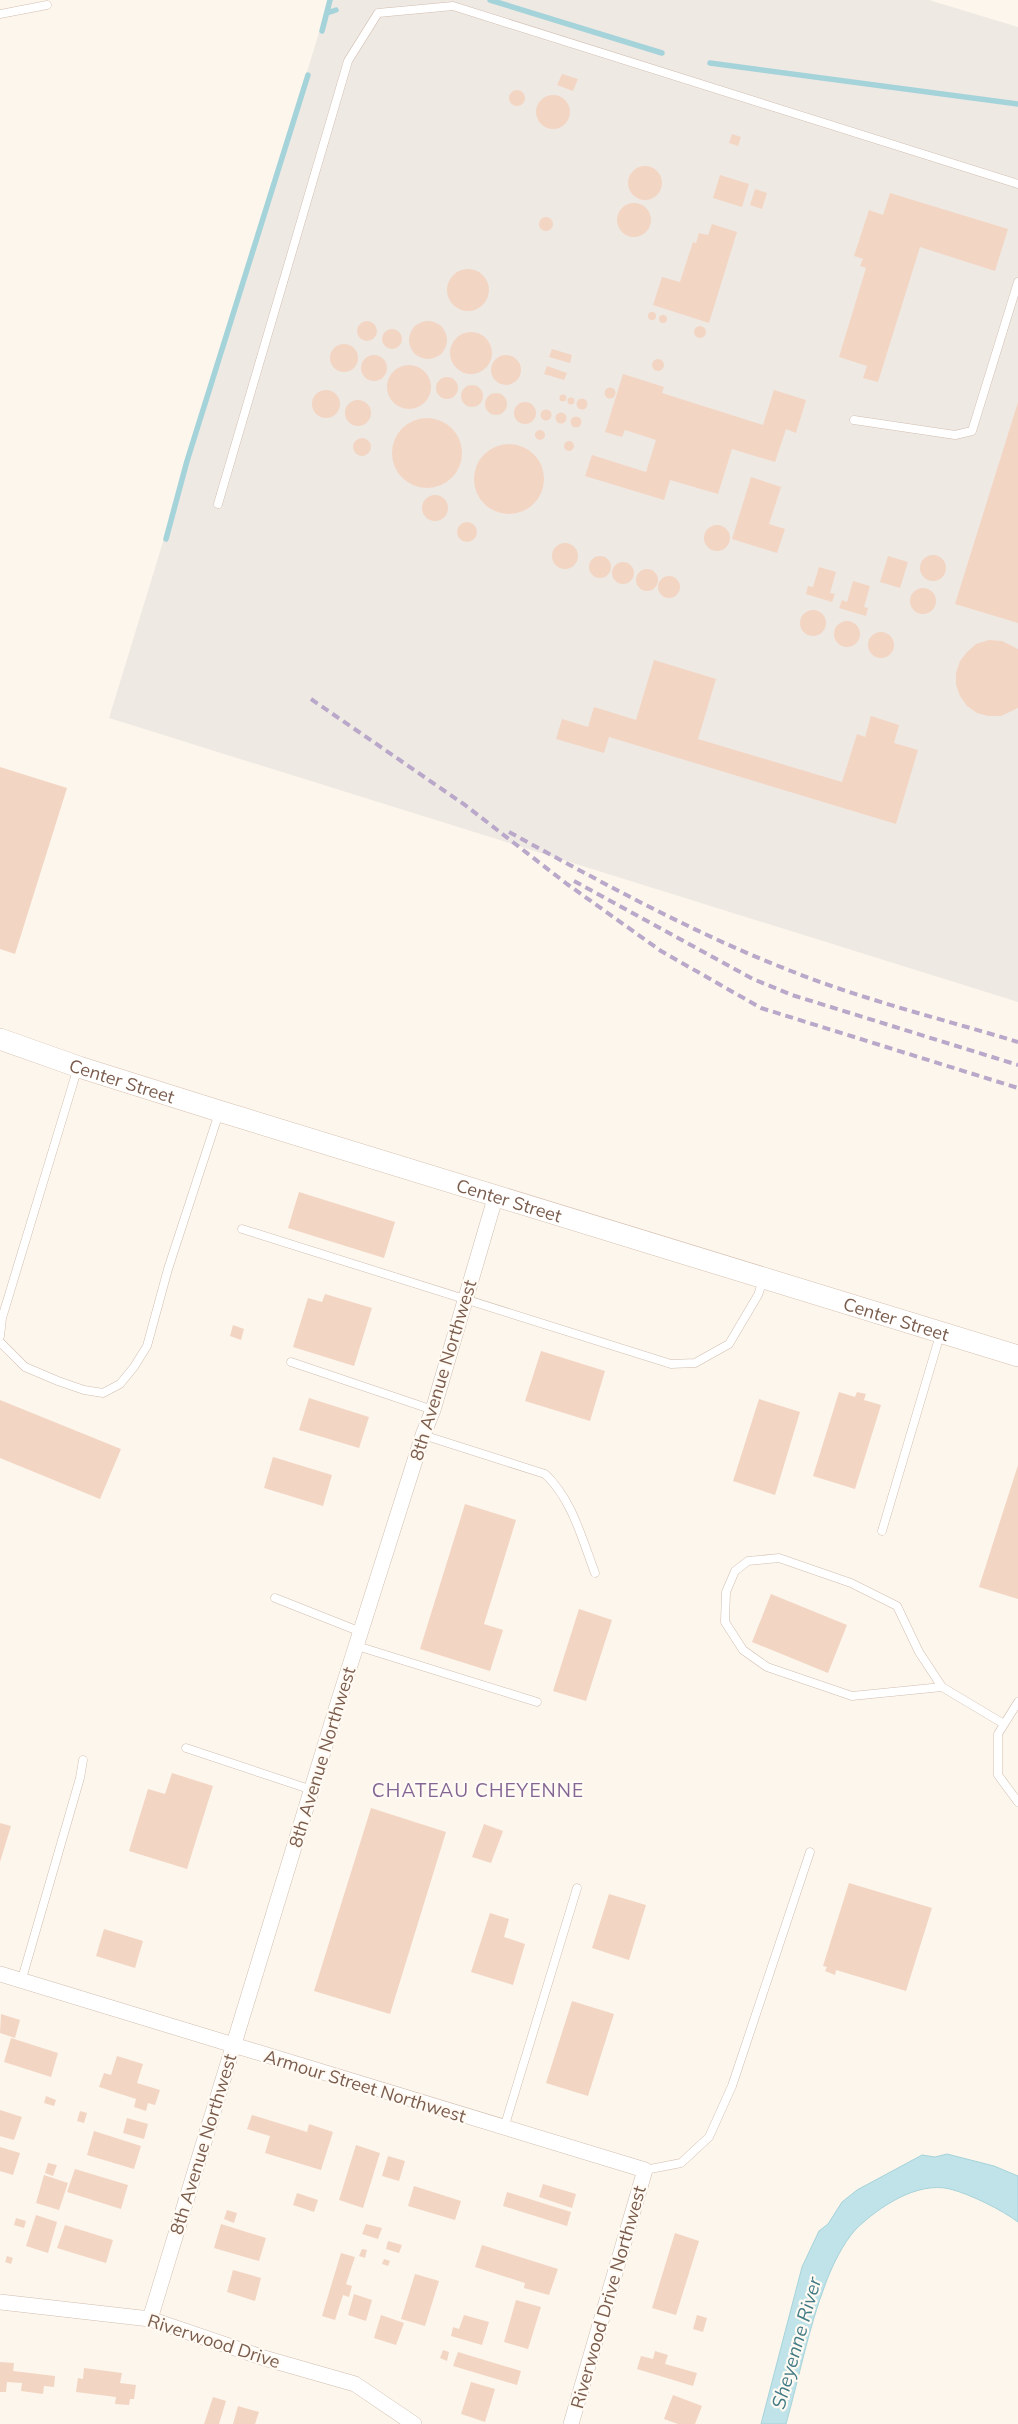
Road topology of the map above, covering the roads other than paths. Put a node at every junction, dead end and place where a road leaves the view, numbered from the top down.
1 (47, 5) dead end
2 (0, 14) edge
3 (1018, 184) edge
4 (1018, 282) edge
5 (854, 420) dead end
6 (218, 504) dead end
7 (0, 1038) edge
8 (79, 1067) junction
9 (219, 1111) junction
10 (496, 1196) junction
11 (242, 1229) dead end
12 (763, 1278) junction
13 (466, 1300) junction
14 (941, 1333) junction
15 (0, 1336) edge
16 (0, 1342) edge
17 (1018, 1356) edge
18 (291, 1362) dead end
19 (433, 1410) junction
20 (423, 1435) junction
21 (882, 1531) dead end
22 (595, 1573) dead end
23 (274, 1598) dead end
24 (359, 1639) junction
25 (942, 1687) junction
26 (537, 1702) dead end
27 (1018, 1702) edge
28 (1004, 1724) junction
29 (186, 1748) dead end
30 (83, 1760) dead end
31 (312, 1790) junction
32 (1018, 1802) edge
33 (810, 1852) dead end
34 (577, 1888) dead end
35 (0, 1974) edge
36 (21, 1982) junction
37 (234, 2046) junction
38 (504, 2128) junction
39 (645, 2170) junction
40 (0, 2302) edge
41 (150, 2319) junction
42 (414, 2424) edge
43 (571, 2424) edge

1 - 2 lane
3 - 6 lane
4 - 5 lane
7 - 8 main road, Center Street
8 - 9 main road, Center Street
8 - 15 lane
9 - 10 main road, Center Street
9 - 16 lane
10 - 12 main road, Center Street
10 - 13 street, 8th Avenue Northwest
11 - 13 lane
12 - 13 lane
12 - 14 main road, Center Street
13 - 19 street, 8th Avenue Northwest
14 - 17 main road, Center Street
14 - 21 lane
18 - 19 lane
19 - 20 street, 8th Avenue Northwest
20 - 22 lane
20 - 24 street, 8th Avenue Northwest
23 - 24 lane
24 - 26 lane
24 - 31 street, 8th Avenue Northwest
25 - 25 lane
25 - 28 lane
27 - 28 lane
28 - 32 lane
29 - 31 lane
30 - 36 lane
31 - 37 street, 8th Avenue Northwest
33 - 39 lane
34 - 38 lane
35 - 36 street, Armour Street Northwest
36 - 37 street, Armour Street Northwest
37 - 38 street, Armour Street Northwest
37 - 41 street, 8th Avenue Northwest
38 - 39 street, Armour Street Northwest
39 - 43 street, Riverwood Drive Northwest
40 - 41 street, Riverwood Drive
41 - 42 street, Riverwood Drive

